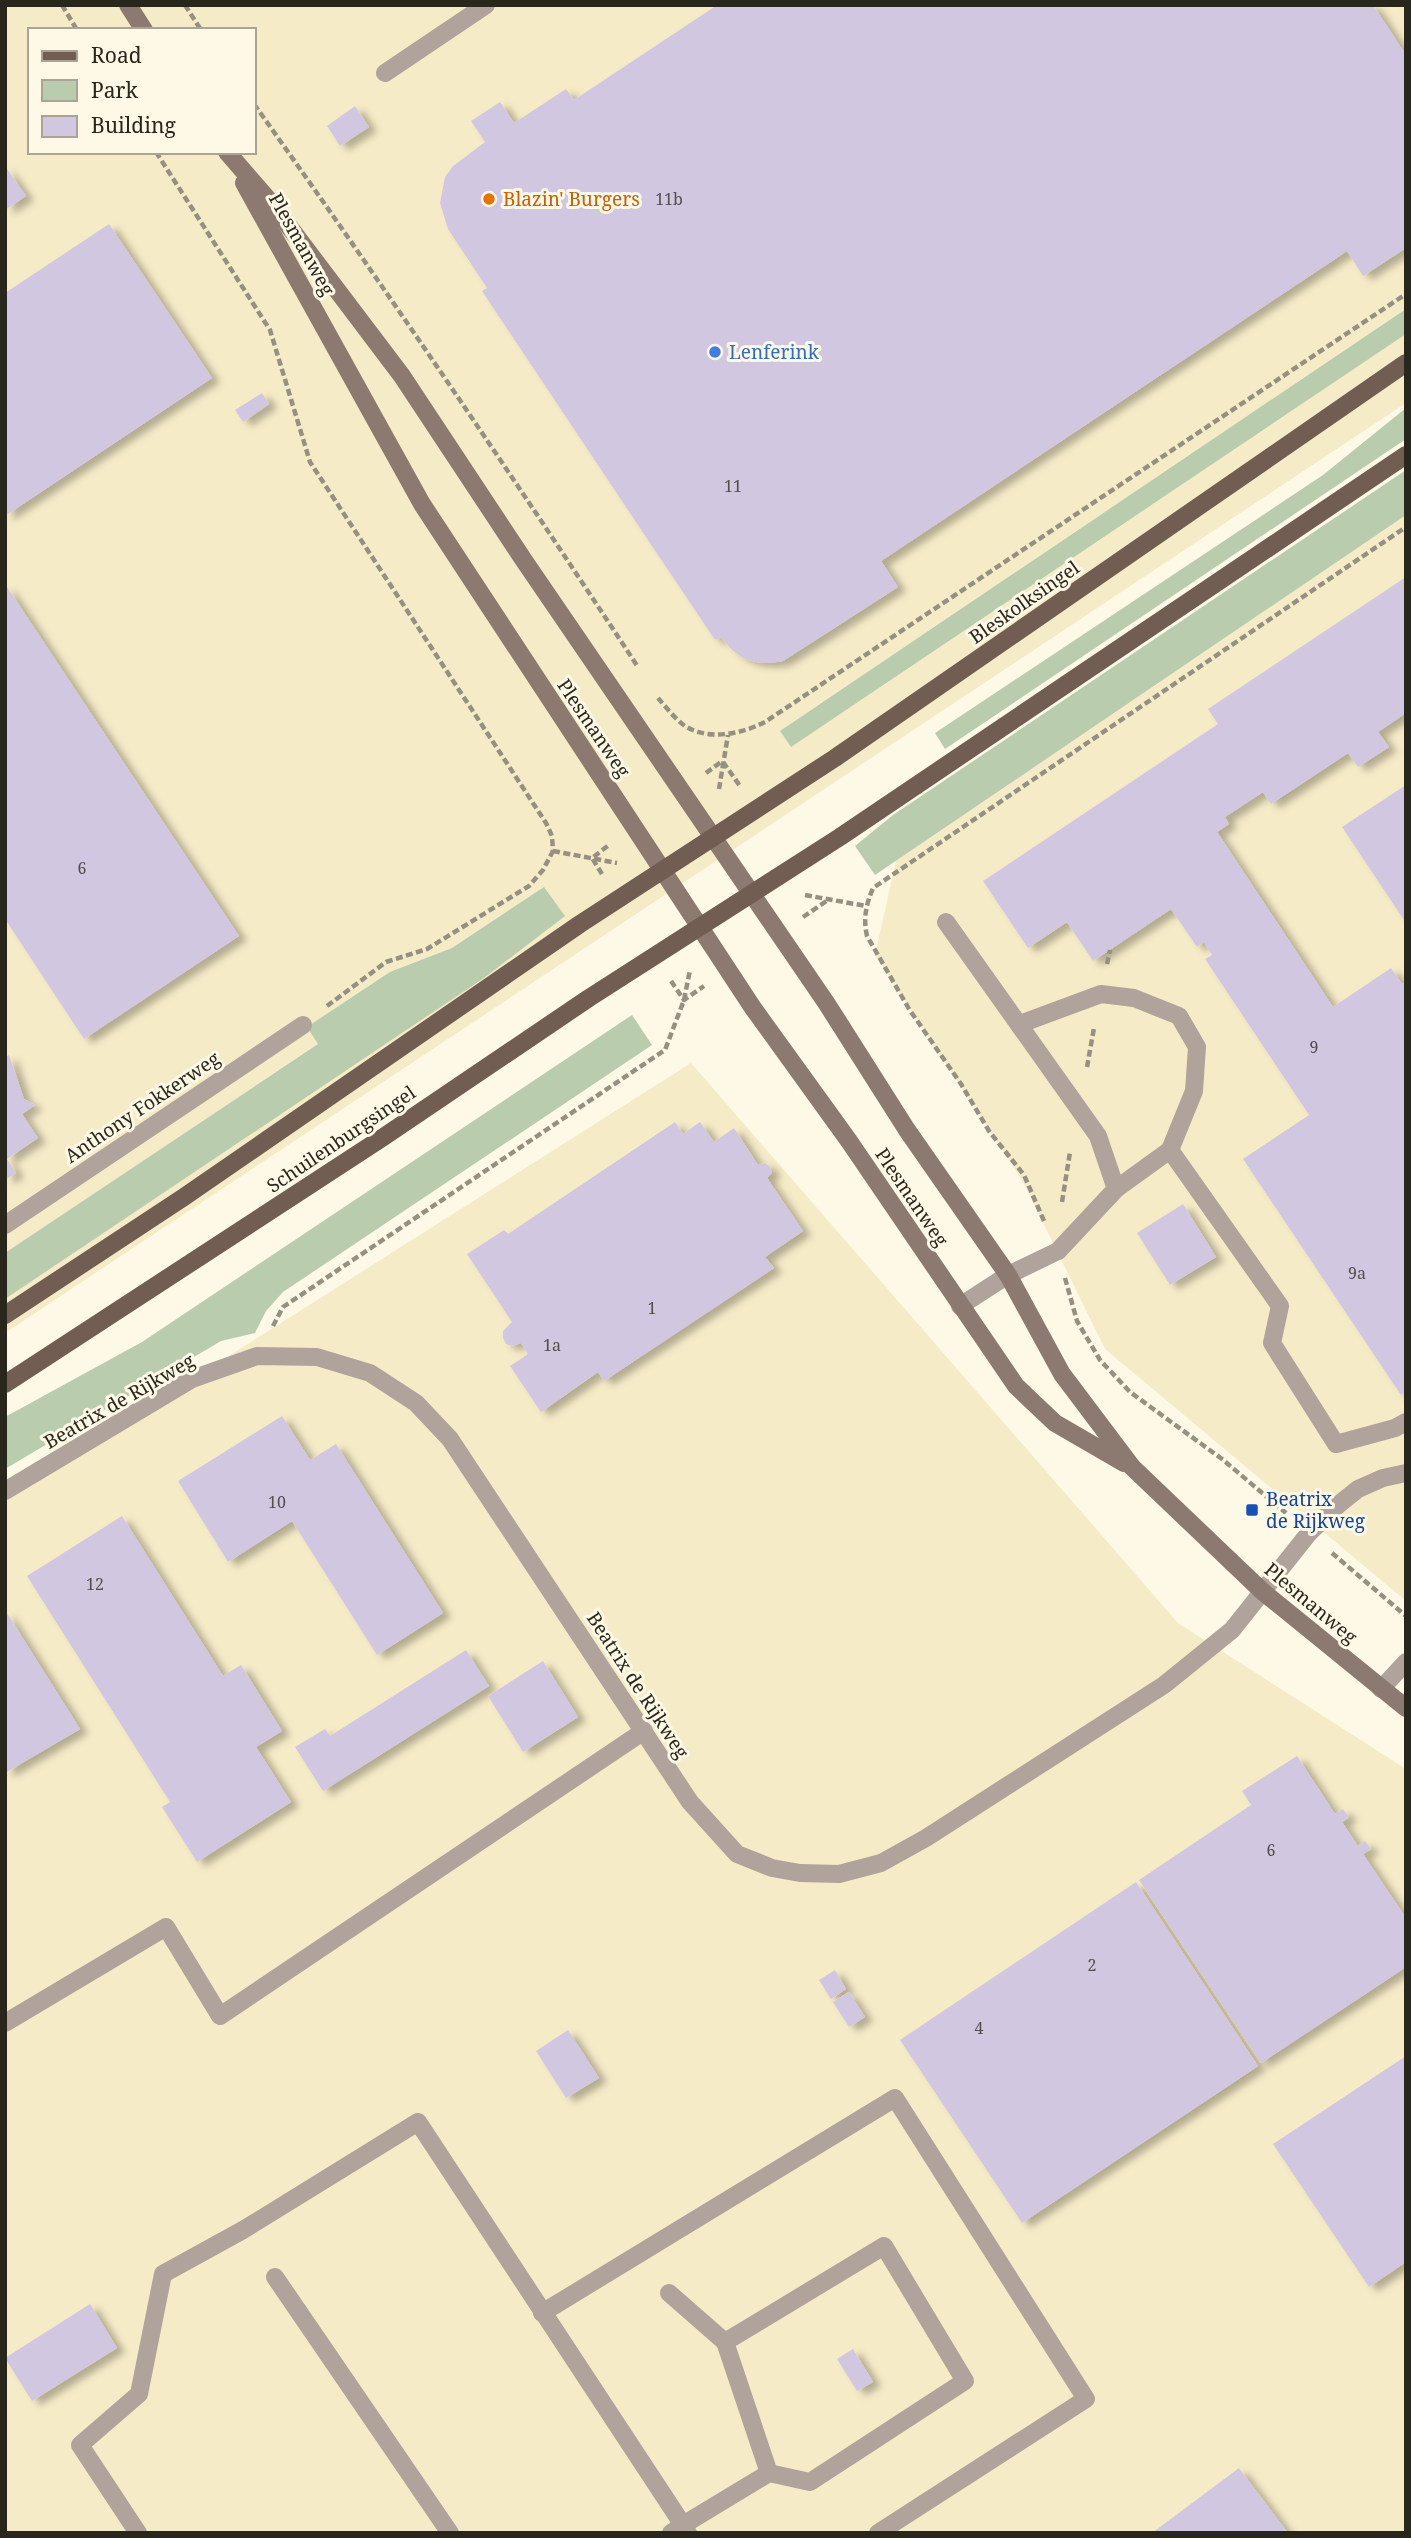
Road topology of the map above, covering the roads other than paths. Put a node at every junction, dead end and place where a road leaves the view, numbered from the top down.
1 (128, 5) edge
2 (486, 5) edge
3 (143, 28) edge
4 (385, 73) dead end
5 (228, 154) edge
6 (229, 154) edge
7 (1406, 363) edge
8 (1406, 455) edge
9 (713, 838) junction
10 (662, 870) junction
11 (751, 894) junction
12 (946, 922) dead end
13 (699, 927) junction
14 (1020, 1024) junction
15 (303, 1025) road end
16 (1170, 1150) junction
17 (1115, 1189) junction
18 (5, 1225) edge
19 (1008, 1275) junction
20 (960, 1306) junction
21 (5, 1315) edge
22 (5, 1384) edge
23 (1406, 1422) edge
24 (1132, 1467) junction
25 (1406, 1473) edge
26 (5, 1491) edge
27 (1262, 1591) junction
28 (1406, 1662) edge
29 (1381, 1689) junction
30 (1406, 1708) edge
31 (644, 1731) junction
32 (5, 2023) edge
33 (275, 2277) dead end
34 (669, 2293) dead end
35 (542, 2313) junction
36 (725, 2342) junction
37 (769, 2473) junction
38 (681, 2530) edge
39 (138, 2533) edge
40 (450, 2533) edge
41 (878, 2533) edge

1 - 3 main road
2 - 4 street
5 - 10 main road, Plesmanweg
6 - 9 main road, Plesmanweg
7 - 9 main road, Bleskolksingel
8 - 11 main road
9 - 10 main road, Bleskolksingel
9 - 11 main road, Plesmanweg
10 - 13 main road, Plesmanweg
10 - 21 main road
11 - 13 main road
11 - 19 main road, Plesmanweg
12 - 14 street
13 - 20 main road, Plesmanweg
13 - 22 main road, Schuilenburgsingel
14 - 16 street
14 - 17 street
15 - 18 street, Anthony Fokkerweg
16 - 17 street
16 - 23 street
17 - 19 street
19 - 20 street
19 - 24 main road, Plesmanweg
20 - 24 main road, Plesmanweg
24 - 27 main road, Plesmanweg
25 - 27 street, Beatrix de Rijkweg
26 - 31 street, Beatrix de Rijkweg
27 - 29 main road, Plesmanweg
27 - 31 street, Beatrix de Rijkweg
28 - 29 street
29 - 30 main road, Plesmanweg
31 - 32 street
33 - 40 street
34 - 36 street
35 - 38 street
35 - 39 street
35 - 41 street
36 - 37 street
36 - 37 street
37 - 38 street

